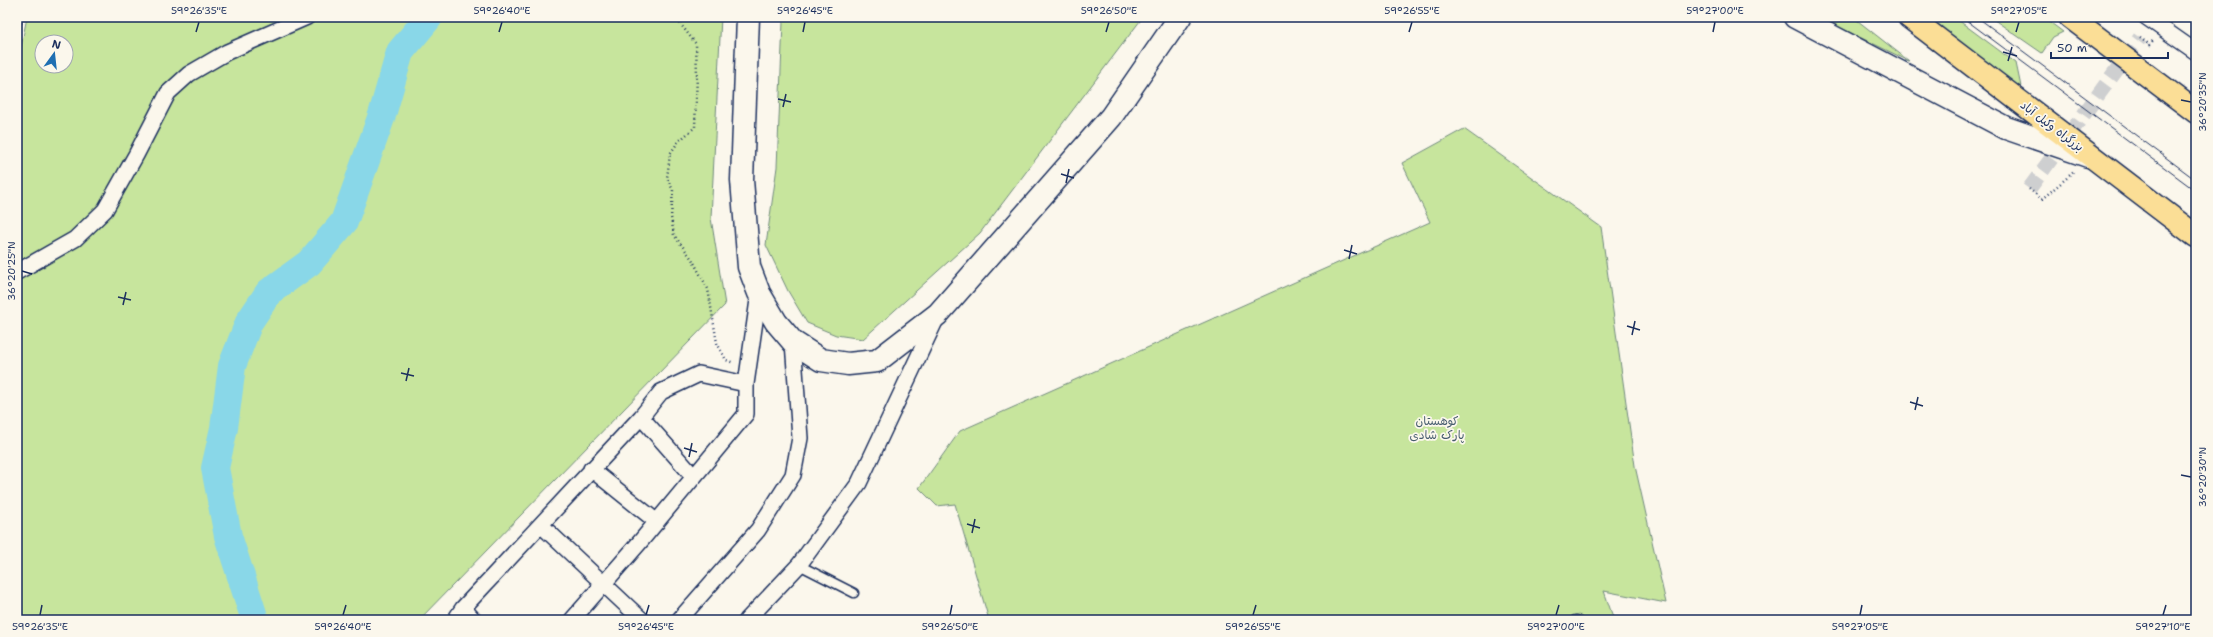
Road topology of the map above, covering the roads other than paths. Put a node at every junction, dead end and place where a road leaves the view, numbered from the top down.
1 (307, 17) edge
2 (748, 17) edge
3 (1180, 17) edge
4 (1796, 17) edge
5 (1909, 17) edge
6 (2070, 17) edge
7 (2146, 17) edge
8 (2196, 52) edge
9 (2196, 112) edge
10 (2092, 157) junction
11 (2196, 236) edge
12 (17, 272) edge
13 (759, 294) junction
14 (938, 314) junction
15 (793, 342) junction
16 (746, 384) junction
17 (641, 417) junction
18 (591, 469) junction
19 (694, 477) junction
20 (657, 522) junction
21 (541, 525) junction
22 (799, 565) junction
23 (604, 584) junction
24 (854, 593) dead end
25 (459, 614) edge
26 (474, 620) edge
27 (572, 620) edge
28 (642, 620) edge
29 (679, 620) edge
30 (747, 620) edge

1 - 12 street
2 - 13 street
3 - 14 street
4 - 10 street
5 - 10 highway, بزرگراه وکیل آباد
6 - 9 highway
7 - 8 street
10 - 11 highway, بزرگراه وکیل آباد
13 - 15 street
13 - 16 street
14 - 15 street
14 - 22 street
15 - 29 street
16 - 17 street
16 - 19 street
17 - 18 street
17 - 19 street
18 - 20 street
18 - 21 street
19 - 20 street
20 - 23 street
21 - 23 street
21 - 25 street
22 - 24 lane
22 - 30 street
23 - 27 street
23 - 28 street
25 - 26 street

